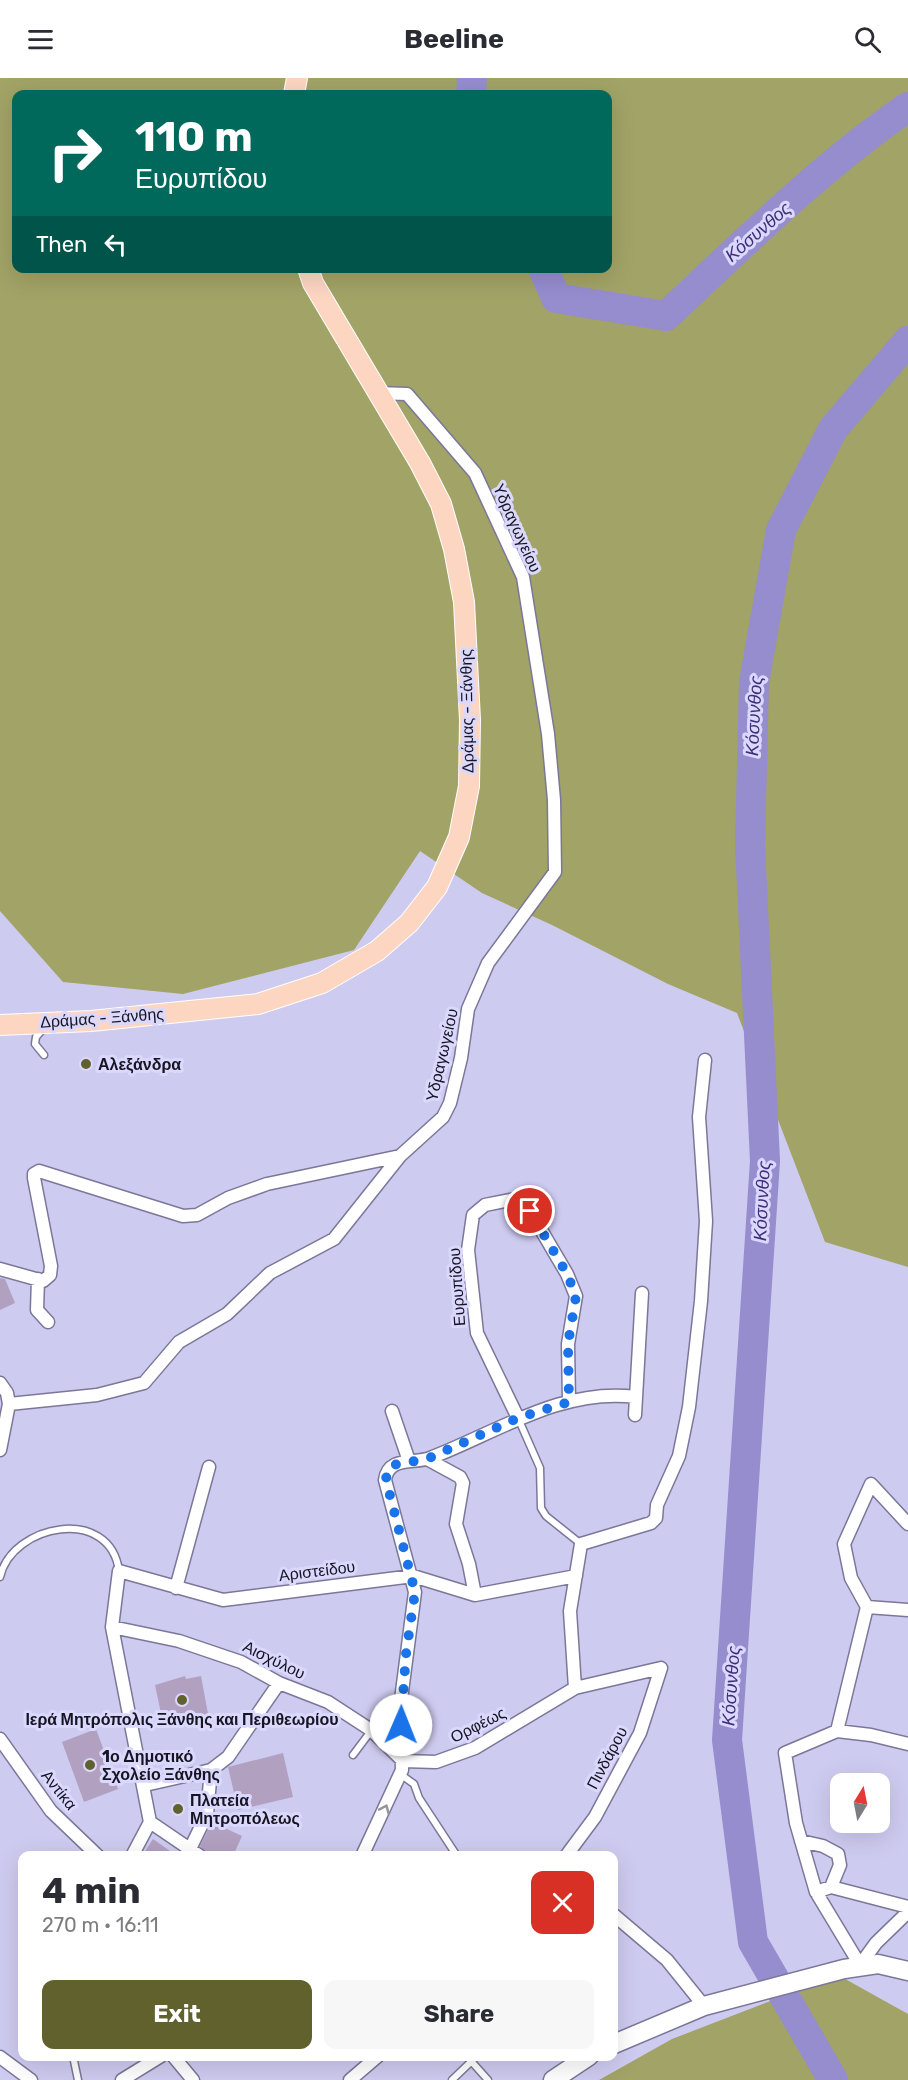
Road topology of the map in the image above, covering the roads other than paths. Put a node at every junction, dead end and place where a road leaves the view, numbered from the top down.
1 (310, 273) edge
2 (377, 393) junction
3 (44, 1023) junction
4 (0, 1025) edge
5 (44, 1054) dead end
6 (705, 1060) dead end
7 (400, 1156) junction
8 (0, 1269) edge
9 (38, 1279) junction
10 (642, 1293) dead end
11 (48, 1322) dead end
12 (0, 1383) edge
13 (636, 1397) junction
14 (569, 1402) junction
15 (9, 1404) junction
16 (392, 1411) dead end
17 (635, 1415) dead end
18 (518, 1418) junction
19 (0, 1450) edge
20 (427, 1459) junction
21 (409, 1461) junction
22 (208, 1467) dead end
23 (908, 1524) edge
24 (581, 1544) junction
25 (118, 1571) junction
26 (413, 1576) junction
27 (576, 1576) junction
28 (0, 1577) edge
29 (176, 1588) junction
30 (475, 1595) junction
31 (867, 1607) junction
32 (908, 1610) edge
33 (112, 1627) junction
34 (661, 1668) joint
35 (279, 1683) junction
36 (575, 1688) junction
37 (371, 1730) junction
38 (837, 1731) junction
39 (1, 1742) edge
40 (908, 1744) edge
41 (353, 1755) dead end
42 (403, 1761) junction
43 (211, 1770) junction
44 (400, 1774) junction
45 (145, 1785) junction
46 (150, 1822) junction
47 (801, 1841) junction
48 (93, 1851) edge
49 (135, 1851) edge
50 (191, 1851) edge
51 (195, 1851) edge
52 (364, 1851) edge
53 (454, 1851) edge
54 (570, 1851) edge
55 (831, 1887) junction
56 (816, 1892) junction
57 (908, 1907) edge
58 (908, 1912) edge
59 (618, 1918) edge
60 (860, 1965) junction
61 (908, 1971) edge
62 (712, 2004) junction
63 (618, 2042) edge
64 (0, 2057) edge
65 (74, 2061) edge
66 (152, 2061) edge
67 (177, 2061) edge
68 (372, 2061) edge
69 (472, 2061) edge
70 (475, 2061) edge
71 (582, 2061) edge
72 (31, 2080) edge
73 (78, 2080) edge
74 (122, 2080) edge
75 (193, 2080) edge
76 (350, 2080) edge
77 (452, 2080) edge
78 (488, 2080) edge
79 (553, 2080) edge

1 - 2 main road, Δράμας - Ξάνθης
2 - 3 main road, Δράμας - Ξάνθης
2 - 7 street, Υδραγωγείου
3 - 4 main road, Δράμας - Ξάνθης
3 - 5 lane
6 - 24 street
7 - 9 street
7 - 15 street, Υδραγωγείου
8 - 9 street
9 - 11 street
10 - 13 street
12 - 15 street
13 - 14 street
13 - 17 street
14 - 18 street
14 - 18 street, Ευρυπίδου
15 - 19 street
16 - 21 street
18 - 20 street
18 - 24 lane
20 - 21 street
20 - 30 street
21 - 26 street
22 - 29 street
23 - 31 street
24 - 27 street
25 - 28 lane
25 - 29 street, Αριστείδου
25 - 33 street
26 - 29 street, Αριστείδου
26 - 30 street, Αριστείδου
26 - 42 street
27 - 30 street, Αριστείδου
27 - 36 street
31 - 32 street
31 - 38 street
33 - 35 street, Αισχύλου
33 - 45 street
34 - 36 street, Ορφέως
34 - 54 street, Πινδάρου
35 - 37 street, Αισχύλου
35 - 43 street
36 - 42 street, Ορφέως
37 - 41 lane
37 - 42 street, Αισχύλου
38 - 40 street
38 - 47 street
39 - 48 street, Αντίκα
42 - 44 street
43 - 45 street
43 - 51 street
52 -> 44 street
44 - 53 lane
45 - 46 street
46 - 49 street
46 - 50 street
47 - 55 street
47 - 56 street
55 - 56 street
55 - 57 street
56 - 60 street
58 - 60 street
59 - 62 street
60 - 61 main road
60 - 62 main road
62 - 63 main road
64 - 72 street
65 - 73 lane
66 - 74 street
67 - 75 street
68 - 76 street
69 - 77 lane
70 - 78 lane
71 - 79 main road

